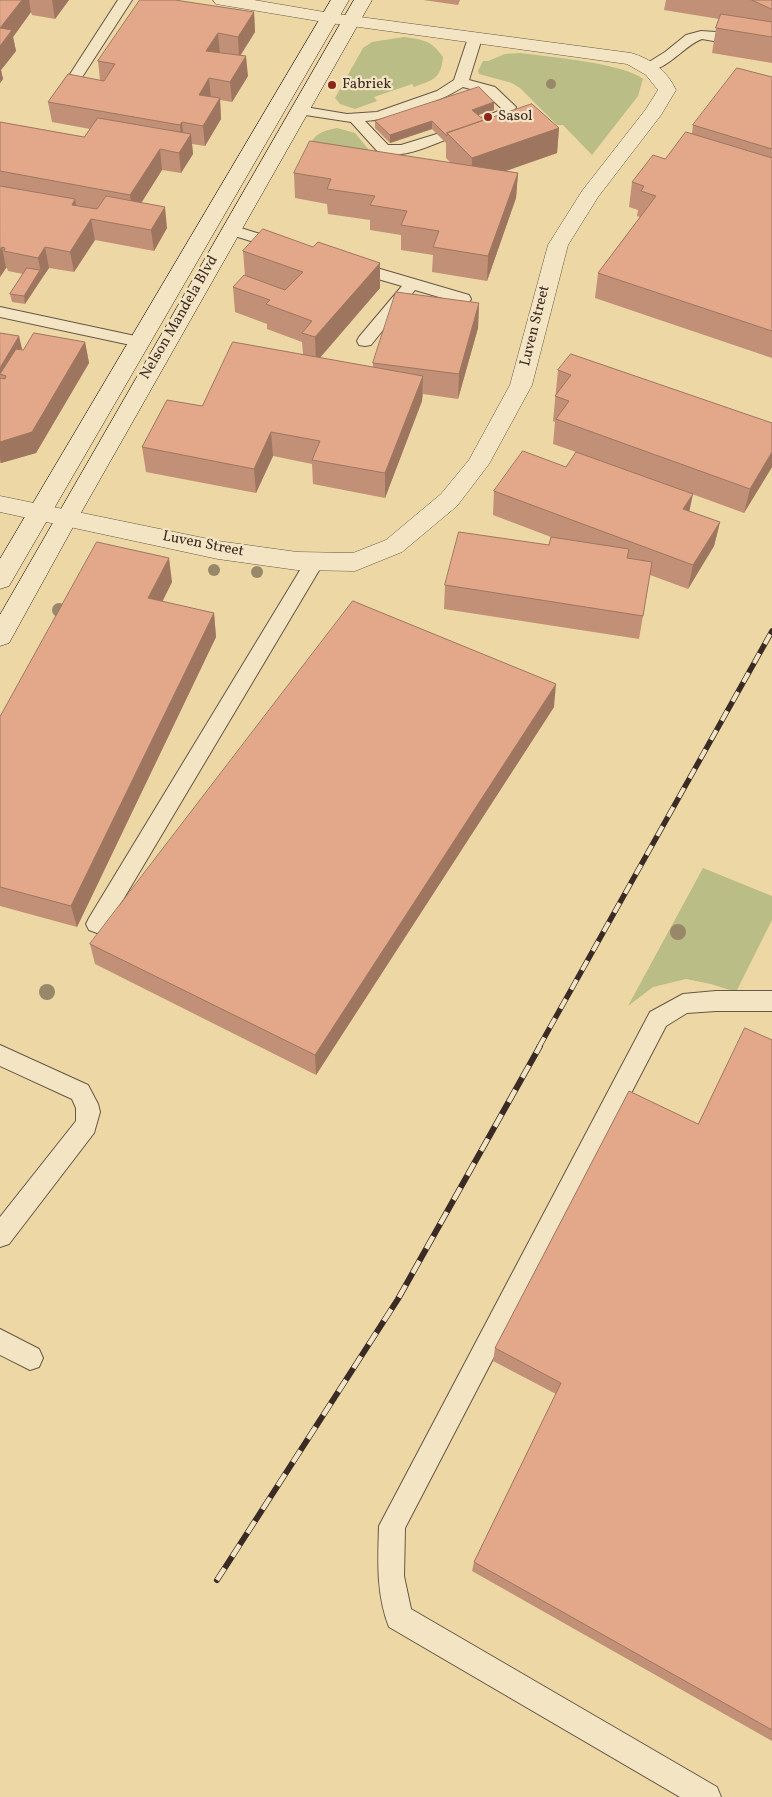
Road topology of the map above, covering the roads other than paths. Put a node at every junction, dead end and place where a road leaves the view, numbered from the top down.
1 (125, 0) edge
2 (222, 0) edge
3 (363, 0) edge
4 (335, 9) edge
5 (352, 21) junction
6 (475, 38) junction
7 (772, 47) edge
8 (648, 67) junction
9 (458, 84) junction
10 (70, 85) edge
11 (468, 98) edge
12 (299, 110) junction
13 (356, 118) junction
14 (484, 119) edge
15 (429, 137) dead end
16 (231, 230) junction
17 (298, 250) edge
18 (336, 261) edge
19 (412, 284) junction
20 (463, 299) edge
21 (0, 312) edge
22 (365, 341) dead end
23 (140, 342) junction
24 (0, 504) edge
25 (40, 513) junction
26 (66, 518) junction
27 (315, 562) junction
28 (0, 580) edge
29 (0, 637) edge
30 (97, 924) dead end
31 (772, 1000) edge
32 (0, 1055) edge
33 (0, 1236) edge
34 (0, 1341) edge
35 (30, 1358) dead end
36 (707, 1797) edge

1 - 10 lane
2 - 4 street, Luven Street
3 - 5 street, Nelson Mandela Blvd
4 - 5 street, Luven Street
4 - 23 street, Nelson Mandela Blvd
5 - 6 street, Luven Street
5 - 12 street, Nelson Mandela Blvd
6 - 8 street, Luven Street
6 - 9 lane
7 - 8 lane
8 - 27 street, Luven Street
9 - 11 lane
9 - 13 lane
9 - 14 lane
12 - 13 lane
12 - 16 street, Nelson Mandela Blvd
13 - 15 lane
16 - 17 lane
16 - 26 street, Nelson Mandela Blvd
18 - 19 lane
19 - 20 lane
19 - 22 lane
21 - 23 lane
23 - 25 street, Nelson Mandela Blvd
24 - 25 street, Luven Street
25 - 26 street, Luven Street
25 - 28 street, Nelson Mandela Blvd
26 - 27 street, Luven Street
26 - 29 street, Nelson Mandela Blvd
27 - 30 lane
31 - 36 lane
32 - 33 lane
34 - 35 lane

